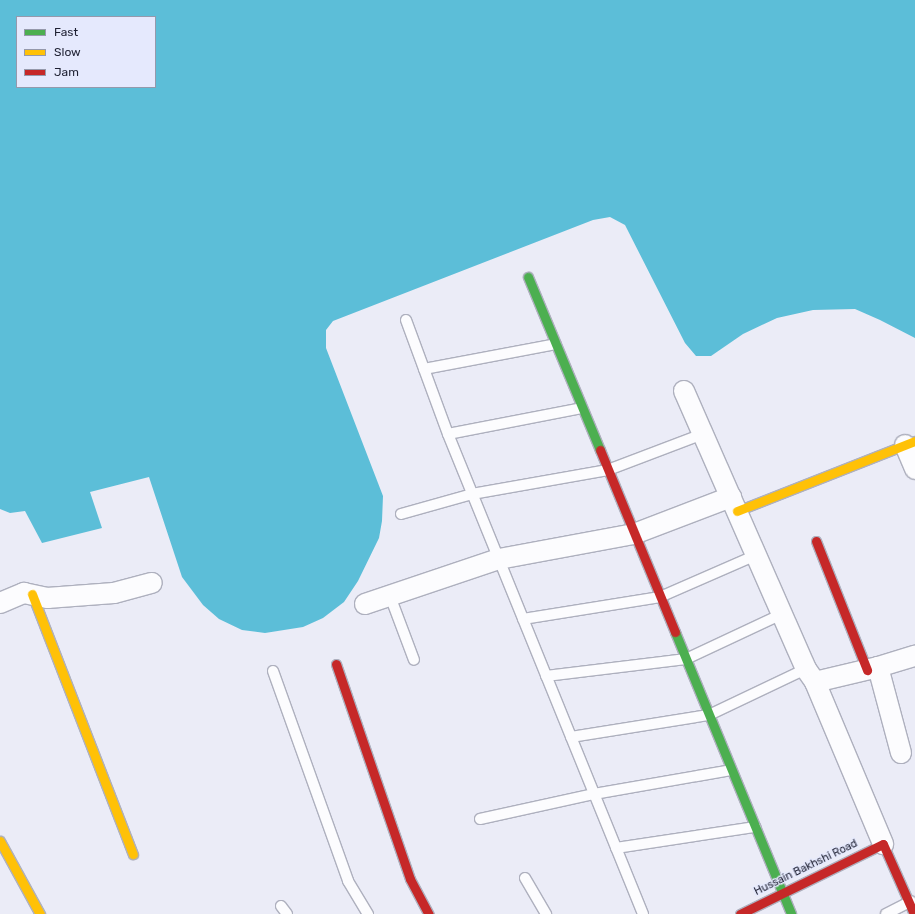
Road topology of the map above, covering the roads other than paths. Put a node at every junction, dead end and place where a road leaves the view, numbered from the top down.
1 (528, 277) dead end
2 (406, 320) dead end
3 (556, 344) junction
4 (424, 369) junction
5 (684, 391) dead end
6 (582, 408) junction
7 (448, 434) junction
8 (703, 434) junction
9 (910, 443) edge
10 (915, 469) edge
11 (608, 470) junction
12 (472, 494) junction
13 (734, 504) junction
14 (401, 514) dead end
15 (634, 534) junction
16 (816, 542) dead end
17 (756, 555) junction
18 (499, 559) junction
19 (152, 583) dead end
20 (32, 594) junction
21 (390, 596) junction
22 (660, 597) junction
23 (0, 603) edge
24 (365, 604) dead end
25 (782, 614) junction
26 (523, 619) junction
27 (915, 656) edge
28 (686, 659) junction
29 (414, 660) dead end
30 (336, 664) dead end
31 (872, 668) junction
32 (273, 671) dead end
33 (811, 675) junction
34 (546, 676) junction
35 (709, 715) junction
36 (571, 737) junction
37 (901, 753) dead end
38 (731, 770) junction
39 (594, 794) junction
40 (480, 819) dead end
41 (755, 827) junction
42 (0, 841) edge
43 (883, 844) junction
44 (616, 848) junction
45 (133, 854) dead end
46 (525, 878) dead end
47 (782, 893) junction
48 (912, 901) edge
49 (40, 914) edge
50 (368, 914) edge
51 (429, 914) edge
52 (546, 914) edge
53 (643, 914) edge
54 (740, 914) edge
55 (791, 914) edge
56 (886, 914) edge
57 (914, 914) edge

1 - 3 street
2 - 4 lane
3 - 4 lane
3 - 6 street
4 - 7 lane
5 - 8 street
6 - 7 lane
6 - 11 street
7 - 12 lane
8 - 11 lane
8 - 13 street
9 - 10 street
9 - 13 street
11 - 12 lane
11 - 15 street
12 - 14 lane
12 - 18 lane
13 - 15 street
13 - 17 street
15 - 18 street
15 - 22 street
16 - 31 street
17 - 22 lane
17 - 25 street
18 - 21 street
18 - 26 lane
19 - 20 street
20 - 23 street
20 - 45 street
21 - 24 street
21 - 29 lane
22 - 26 lane
22 - 28 street
25 - 28 lane
25 - 33 street
26 - 34 lane
27 - 31 street
28 - 34 lane
28 - 35 street
30 - 51 street
31 - 33 street
31 - 37 street
32 - 50 lane
33 - 35 lane
33 - 43 street
34 - 36 lane
35 - 36 lane
35 - 38 street
36 - 39 lane
38 - 39 lane
38 - 41 street
39 - 40 lane
39 - 44 lane
41 - 44 lane
41 - 47 street
42 - 49 street
43 - 47 street, Hussain Bakhshi Road
43 - 48 street
44 - 53 lane
46 - 52 lane
47 - 54 street, Hussain Bakhshi Road
47 - 55 street
48 - 56 lane
48 - 57 street

